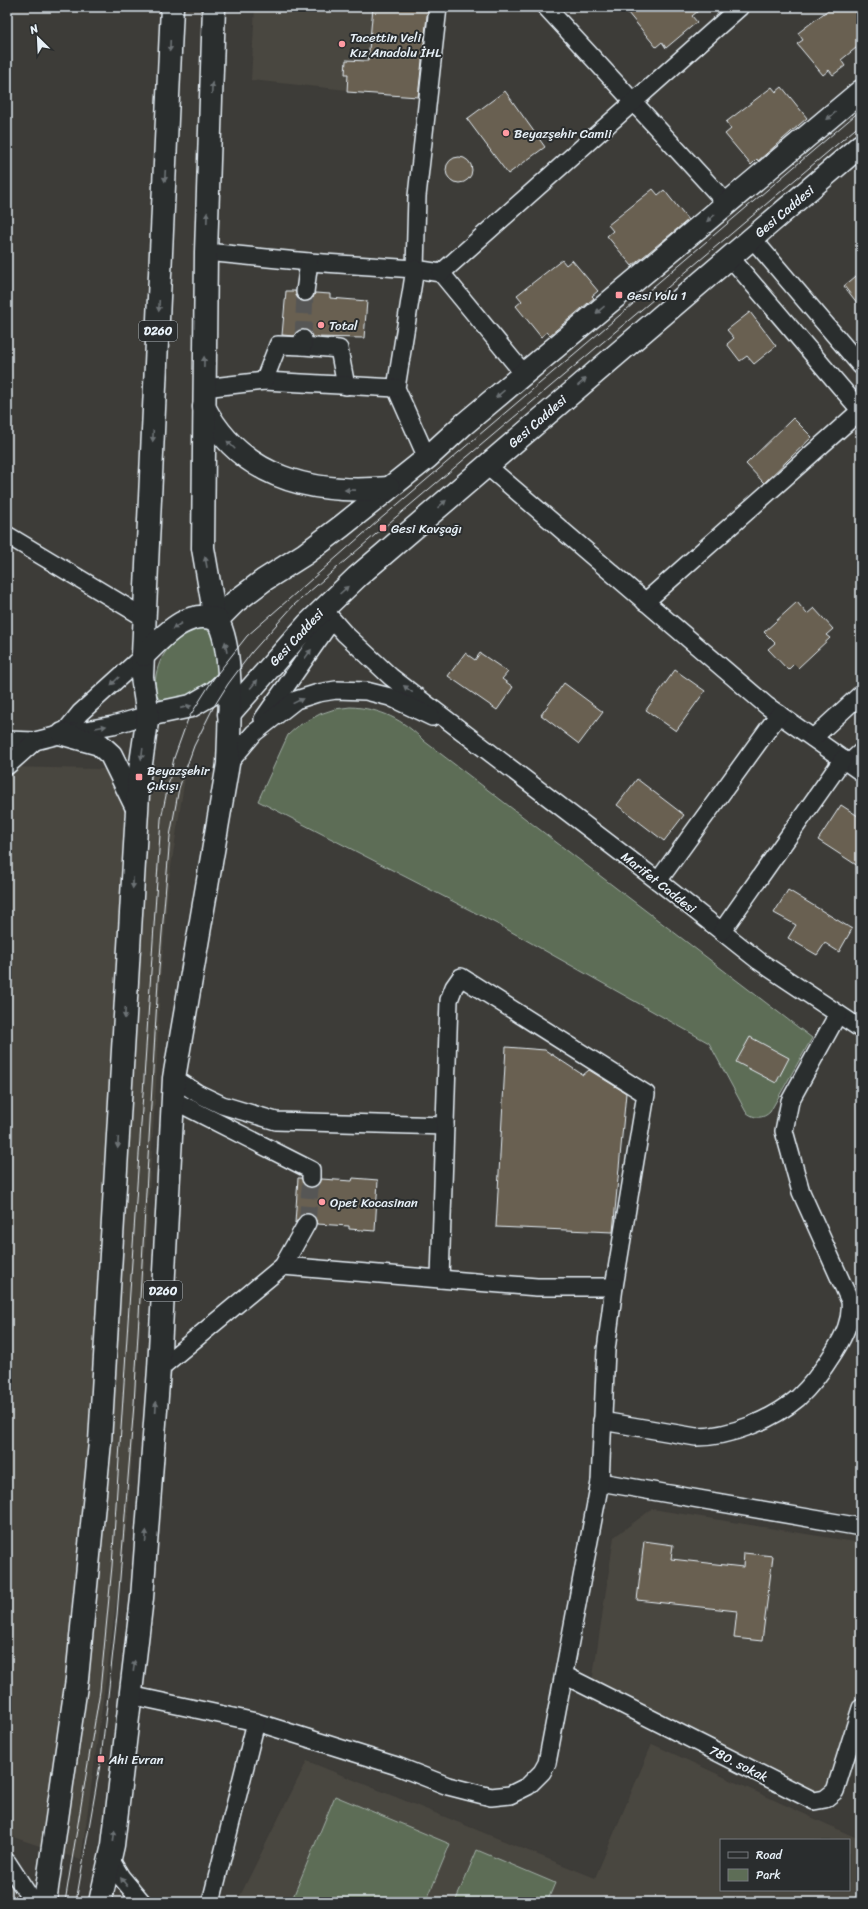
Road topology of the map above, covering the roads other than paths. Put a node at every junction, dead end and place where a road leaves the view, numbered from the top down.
1 (172, 7) edge
2 (214, 7) edge
3 (438, 7) edge
4 (546, 7) edge
5 (740, 7) edge
6 (861, 91) edge
7 (633, 102) junction
8 (861, 145) edge
9 (727, 204) junction
10 (752, 238) junction
11 (206, 252) junction
12 (730, 257) junction
13 (309, 262) junction
14 (415, 269) junction
15 (441, 273) junction
16 (305, 292) tunnel mouth
17 (861, 366) edge
18 (524, 374) junction
19 (264, 381) junction
20 (346, 386) junction
21 (396, 388) junction
22 (204, 397) junction
23 (861, 410) edge
24 (426, 458) junction
25 (486, 466) junction
26 (389, 488) junction
27 (7, 535) edge
28 (645, 602) junction
29 (214, 613) junction
30 (327, 614) junction
31 (145, 618) junction
32 (144, 655) junction
33 (228, 680) junction
34 (861, 694) edge
35 (229, 714) junction
36 (779, 714) junction
37 (148, 715) junction
38 (461, 730) junction
39 (254, 733) junction
40 (63, 734) junction
41 (813, 738) junction
42 (7, 740) edge
43 (35, 741) junction
44 (853, 761) edge
45 (228, 764) junction
46 (7, 766) edge
47 (137, 809) junction
48 (658, 882) junction
49 (722, 931) junction
50 (838, 1014) junction
51 (861, 1029) edge
52 (174, 1078) junction
53 (173, 1100) junction
54 (445, 1126) junction
55 (311, 1178) tunnel mouth
56 (307, 1224) tunnel mouth
57 (283, 1266) junction
58 (440, 1279) junction
59 (614, 1287) junction
60 (856, 1312) edge
61 (159, 1369) junction
62 (602, 1421) junction
63 (600, 1482) junction
64 (861, 1527) edge
65 (564, 1674) junction
66 (130, 1694) junction
67 (861, 1708) edge
68 (256, 1722) junction
69 (110, 1859) junction
70 (7, 1862) edge
71 (33, 1902) edge
72 (45, 1902) edge
73 (100, 1902) edge
74 (142, 1902) edge
75 (211, 1902) edge

1 -> 31 main road, D260
11 -> 2 main road
3 - 14 street
4 - 7 street
5 - 7 street
6 -> 9 main road
7 - 9 street
7 - 15 street
8 - 10 main road, Gesi Caddesi
9 -> 18 main road
10 - 12 main road, Gesi Caddesi
10 - 17 street
11 - 13 street
22 -> 11 main road
12 - 23 street
25 -> 12 main road, Gesi Caddesi
13 - 14 street
13 - 16 street
14 - 15 street
14 - 21 street
15 - 18 street
18 -> 24 main road
19 - 20 street
19 - 20 street
19 - 22 street
20 - 21 street
21 - 24 street
26 -> 22 main road
29 -> 22 main road
23 - 28 street
24 - 26 main road
25 - 28 street
30 -> 25 main road, Gesi Caddesi
26 - 29 main road
27 - 31 street
28 - 36 street
29 -> 32 main road
33 -> 29 main road
35 -> 30 main road, Gesi Caddesi
38 -> 30 street
39 -> 30 street
31 - 32 main road, D260
32 - 37 main road
32 -> 40 street
33 - 35 main road, D260
37 -> 33 main road
34 - 41 street
35 - 45 main road, D260
36 - 41 street
36 - 48 street
40 -> 37 street
37 -> 47 main road
39 -> 38 street
38 - 48 street, Marifet Caddesi
39 - 45 street
40 - 43 street
40 - 47 main road
41 - 44 street
42 - 43 street
43 - 46 street
44 - 49 street
45 - 52 main road, D260
47 -> 72 main road
48 - 49 street, Marifet Caddesi
49 - 50 street, Marifet Caddesi
50 - 51 street, Marifet Caddesi
50 - 60 street
52 - 53 main road, D260
52 - 54 street
53 - 55 street
53 - 61 main road, D260
54 - 58 street
54 - 59 street
56 - 57 street
57 - 58 street
57 - 61 street
58 - 59 street
59 - 62 street
60 - 62 street
66 -> 61 main road, D260
62 - 63 street
63 - 64 street
63 - 65 street
65 - 67 street, 780. sokak
65 - 68 street
66 - 68 street
69 -> 66 main road, D260
68 - 75 street
69 - 73 main road, D260
74 -> 69 street
70 - 71 street

